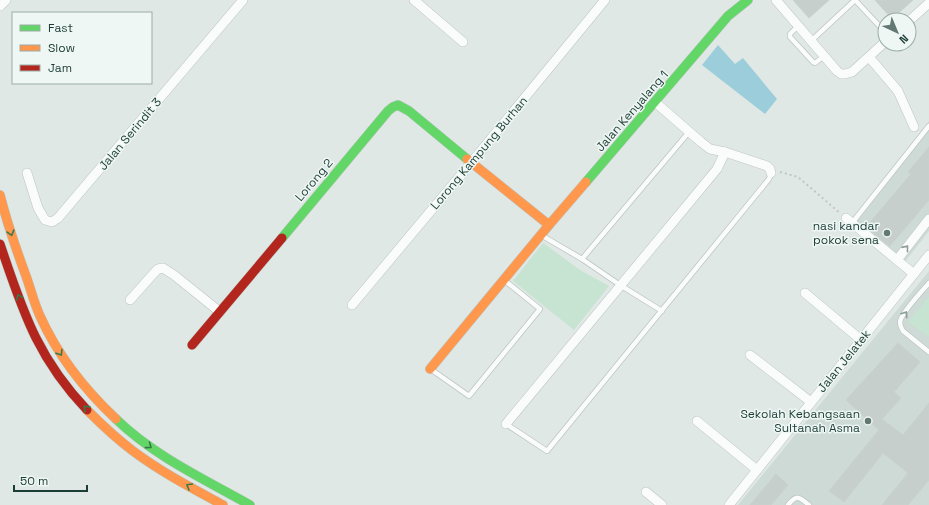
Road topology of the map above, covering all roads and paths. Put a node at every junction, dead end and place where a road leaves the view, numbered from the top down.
1 (6, 0) edge
2 (243, 0) edge
3 (414, 0) edge
4 (605, 0) edge
5 (748, 0) edge
6 (776, 0) edge
7 (855, 0) edge
8 (929, 3) edge
9 (0, 6) edge
10 (917, 14) edge
11 (877, 23) edge
12 (798, 26) junction
13 (811, 41) junction
14 (463, 42) dead end
15 (877, 50) edge
16 (824, 56) junction
17 (869, 57) junction
18 (655, 102) junction
19 (929, 126) edge
20 (914, 127) dead end
21 (689, 132) junction
22 (725, 152) junction
23 (471, 163) junction
24 (27, 173) dead end
25 (771, 173) junction
26 (0, 195) edge
27 (929, 219) edge
28 (849, 220) junction
29 (549, 225) junction
30 (539, 238) junction
31 (0, 244) edge
32 (929, 255) edge
33 (582, 259) junction
34 (897, 260) junction
35 (914, 274) junction
36 (504, 280) junction
37 (929, 283) edge
38 (620, 285) junction
39 (805, 293) dead end
40 (130, 300) dead end
41 (352, 305) dead end
42 (662, 311) junction
43 (220, 312) junction
44 (861, 340) junction
45 (192, 345) dead end
46 (929, 352) edge
47 (750, 355) dead end
48 (430, 369) joint
49 (811, 402) junction
50 (697, 421) dead end
51 (506, 424) joint
52 (757, 470) junction
53 (646, 492) dead end
54 (223, 505) edge
55 (250, 505) edge
56 (662, 505) edge
57 (729, 505) edge
58 (788, 505) edge
59 (809, 505) edge

1 - 9 street
2 - 24 street, Jalan Serindit 3
3 - 14 street
4 - 23 street, Lorong Kampung Burhan
5 - 18 street, Jalan Kenyalang 1
6 - 12 street
7 - 11 lane
7 - 13 lane
8 - 10 street
12 - 13 street
12 - 16 lane
13 - 16 street
15 - 17 street
16 - 17 street
17 - 20 street
18 - 21 street
18 - 29 street, Jalan Kenyalang 1
19 - 28 lane
21 - 22 street
21 - 33 lane
22 - 25 street
22 - 38 street
23 - 29 street
23 - 41 street, Lorong Kampung Burhan
23 - 43 street, Lorong 2
25 - 28 path
25 - 42 lane
26 -> 55 street
34 -> 27 street
28 - 34 street
29 - 30 street, Jalan Kenyalang 1
30 - 33 lane
30 - 36 street, Jalan Kenyalang 1
54 -> 31 street
32 - 35 street, Jalan Jelatek
33 - 38 lane
34 - 35 street
35 - 44 street, Jalan Jelatek
36 - 48 street, Jalan Kenyalang 1
36 - 48 lane
46 -> 37 lane
38 - 42 lane
38 - 51 street
39 - 44 street
40 - 43 street
42 - 51 lane
43 - 45 street, Lorong 2
44 - 49 street, Jalan Jelatek
47 - 49 street
49 - 52 street, Jalan Jelatek
50 - 52 street
52 - 57 street, Jalan Jelatek
53 - 56 street
58 - 59 lane

